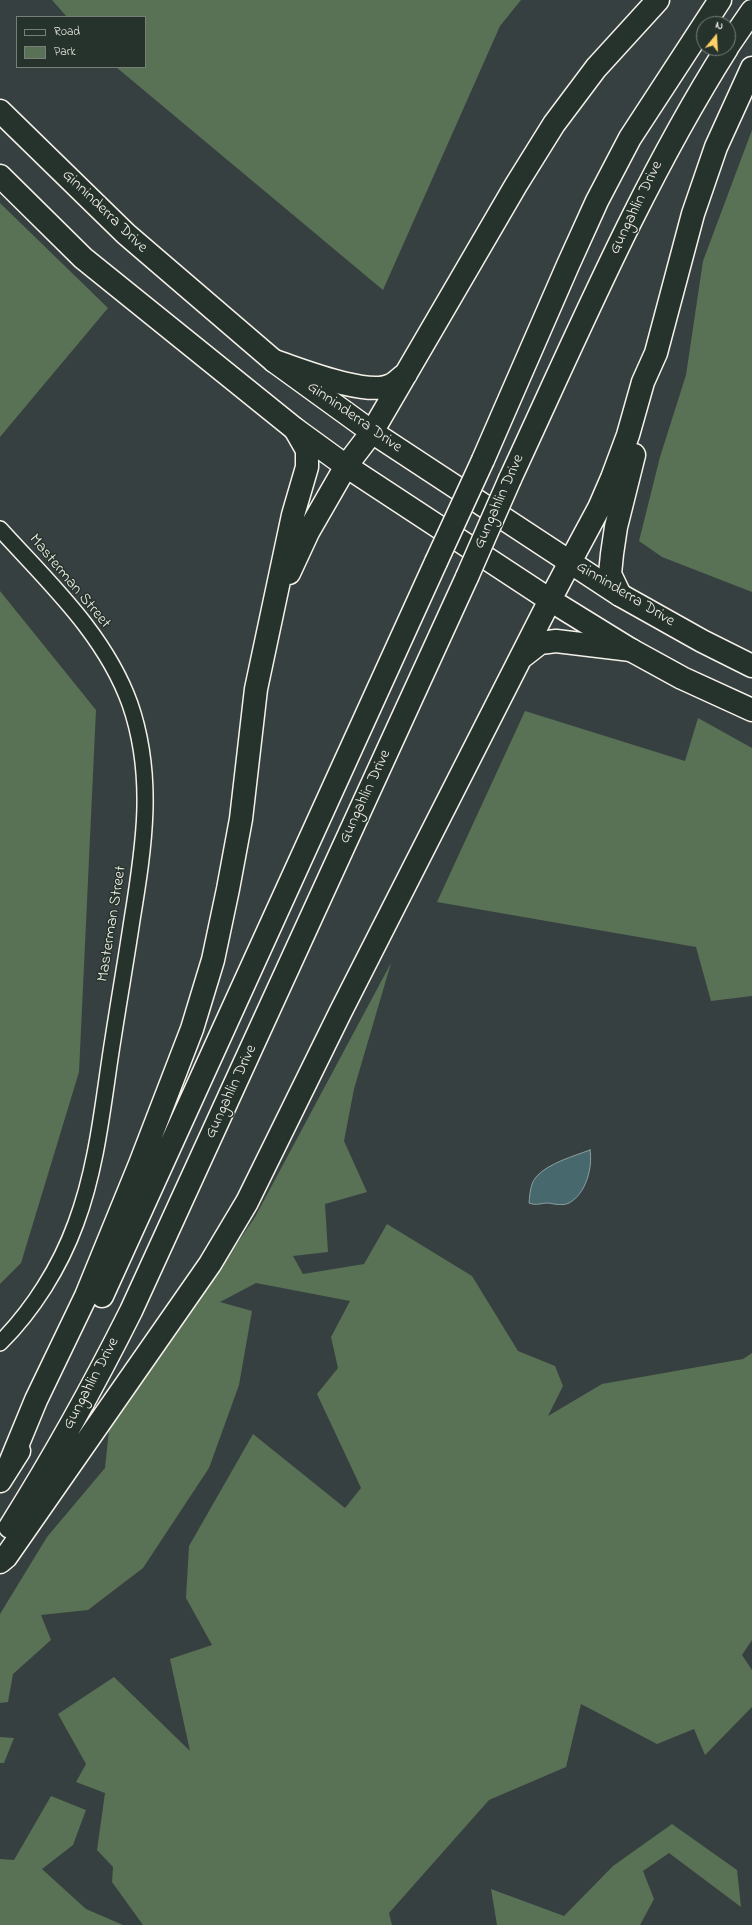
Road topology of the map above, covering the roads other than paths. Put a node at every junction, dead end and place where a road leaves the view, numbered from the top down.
1 (658, 0) edge
2 (720, 0) edge
3 (752, 11) edge
4 (736, 34) edge
5 (721, 56) edge
6 (752, 68) edge
7 (0, 111) edge
8 (0, 176) edge
9 (656, 353) junction
10 (274, 361) junction
11 (407, 373) junction
12 (295, 429) junction
13 (372, 432) junction
14 (346, 466) junction
15 (0, 529) edge
16 (570, 562) junction
17 (620, 595) junction
18 (550, 600) junction
19 (272, 610) junction
20 (631, 650) junction
21 (521, 658) junction
22 (752, 666) edge
23 (752, 710) edge
24 (0, 1343) edge
25 (5, 1472) edge
26 (0, 1543) edge
27 (0, 1562) edge

1 - 11 main road
2 - 25 main road, Gungahlin Drive, bridge
3 - 4 main road, Gungahlin Drive
5 - 26 main road, Gungahlin Drive, bridge
6 - 9 main road
7 - 10 main road, Ginninderra Drive
8 - 12 main road
9 - 16 main road
9 - 17 main road
10 - 11 main road
10 - 13 main road, Ginninderra Drive
11 - 13 main road
12 - 14 main road
12 - 19 main road
13 - 14 main road
13 - 16 main road, Ginninderra Drive
14 - 18 main road
14 - 19 main road
15 - 24 street, Masterman Street
16 - 17 main road, Ginninderra Drive
16 - 18 main road
17 - 22 main road, Ginninderra Drive
18 - 20 main road
18 - 21 main road
19 - 25 main road
20 - 21 main road
20 - 23 main road
21 - 27 main road

